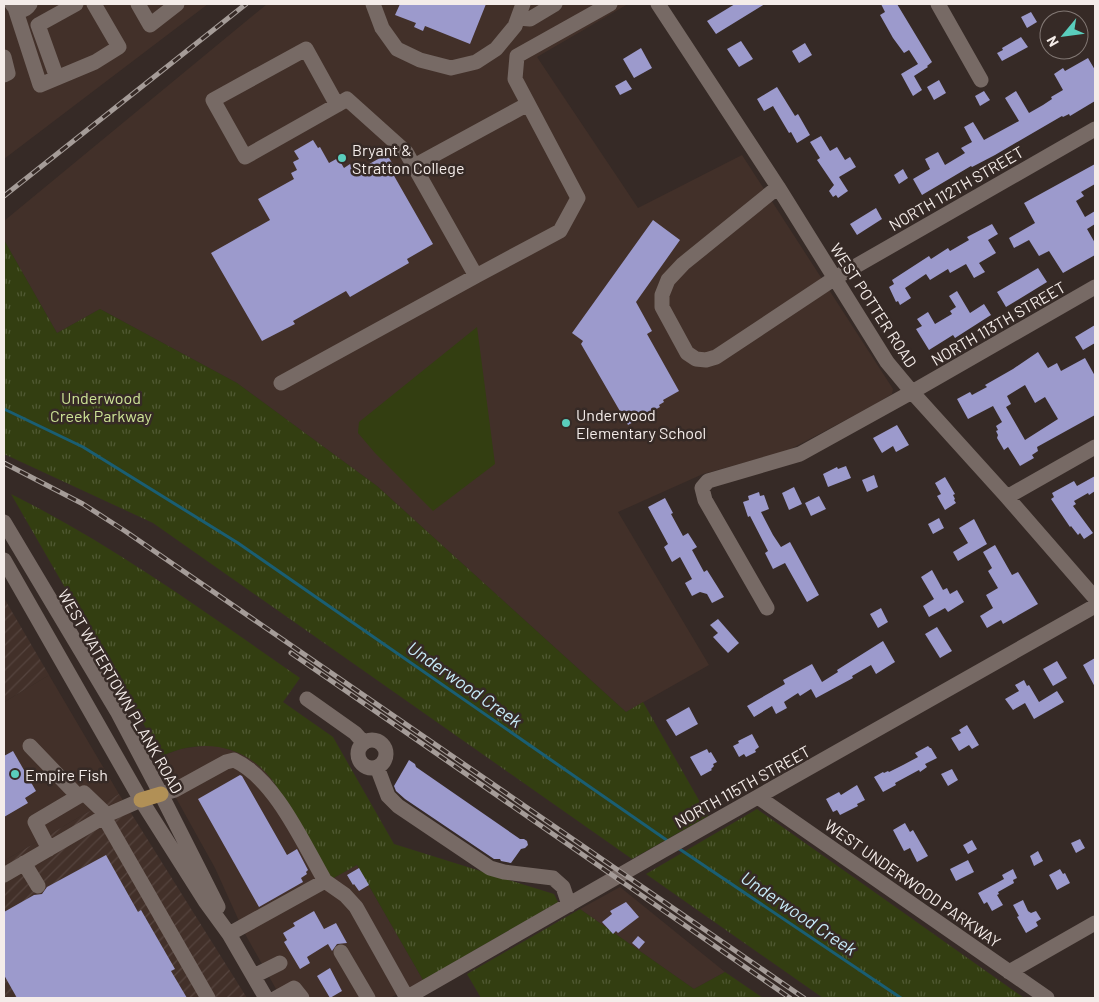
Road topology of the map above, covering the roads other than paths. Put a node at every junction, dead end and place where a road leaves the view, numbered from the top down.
1 (76, 4) edge
2 (94, 4) edge
3 (138, 4) edge
4 (177, 4) edge
5 (373, 4) edge
6 (555, 4) edge
7 (610, 4) edge
8 (658, 4) edge
9 (938, 4) edge
10 (23, 7) edge
11 (520, 11) edge
12 (505, 38) junction
13 (517, 56) junction
14 (4, 57) edge
15 (4, 75) edge
16 (57, 78) junction
17 (980, 80) dead end
18 (337, 104) junction
19 (528, 104) junction
20 (1095, 129) edge
21 (414, 166) junction
22 (778, 188) junction
23 (476, 276) junction
24 (835, 278) junction
25 (1095, 287) edge
26 (281, 383) dead end
27 (912, 392) junction
28 (1095, 447) edge
29 (1007, 497) junction
30 (4, 522) edge
31 (4, 560) edge
32 (1095, 598) edge
33 (1095, 606) edge
34 (766, 608) dead end
35 (307, 699) dead end
36 (30, 746) dead end
37 (161, 794) junction
38 (78, 796) junction
39 (758, 797) junction
40 (141, 800) junction
41 (106, 816) junction
42 (49, 849) junction
43 (24, 863) junction
44 (4, 875) edge
45 (324, 881) junction
46 (38, 886) dead end
47 (569, 905) junction
48 (1095, 923) edge
49 (229, 934) junction
50 (341, 952) dead end
51 (280, 962) dead end
52 (1009, 972) junction
53 (254, 976) junction
54 (266, 997) edge
55 (208, 998) edge
56 (302, 998) edge
57 (368, 998) edge
58 (407, 998) edge
59 (1047, 998) edge

1 - 16 street
2 - 16 street
3 - 4 street
5 - 12 street
6 - 11 street
7 - 13 street
8 - 22 street, WEST POTTER ROAD
9 - 17 street
10 - 16 street
11 - 12 street
12 - 13 street
13 - 19 street
14 - 15 street
18 - 18 street
18 - 21 street
19 - 21 street
19 - 23 street
20 - 24 street, NORTH 112TH STREET
21 - 23 street
22 - 24 street, WEST POTTER ROAD
22 - 24 street, NORTH 112TH STREET
23 - 26 street
24 - 27 street, WEST POTTER ROAD
25 - 27 street, NORTH 113TH STREET
27 - 29 street, WEST POTTER ROAD
27 - 34 street, NORTH 113TH STREET
28 - 29 street
29 - 32 street, WEST POTTER ROAD
30 - 37 street, WEST WATERTOWN PLANK ROAD
31 - 40 street, WEST WATERTOWN PLANK ROAD
33 - 39 street, NORTH 115TH STREET
35 - 47 street
36 - 38 street
37 - 40 main road
37 - 45 street
37 - 49 street, WEST WATERTOWN PLANK ROAD
38 - 41 street
38 - 42 street
39 - 47 street, NORTH 115TH STREET
39 - 52 street, WEST UNDERWOOD PARKWAY
40 - 41 street
40 - 49 street, WEST WATERTOWN PLANK ROAD
41 - 42 street
41 - 55 street
42 - 43 street
43 - 44 street
43 - 46 street
45 - 49 street
45 - 58 street
47 - 58 street, NORTH 115TH STREET
48 - 52 street
49 - 53 street, WEST WATERTOWN PLANK ROAD
50 - 57 street
51 - 53 street
52 - 59 street, WEST UNDERWOOD PARKWAY
53 - 54 street, WEST WATERTOWN PLANK ROAD
54 - 56 street

